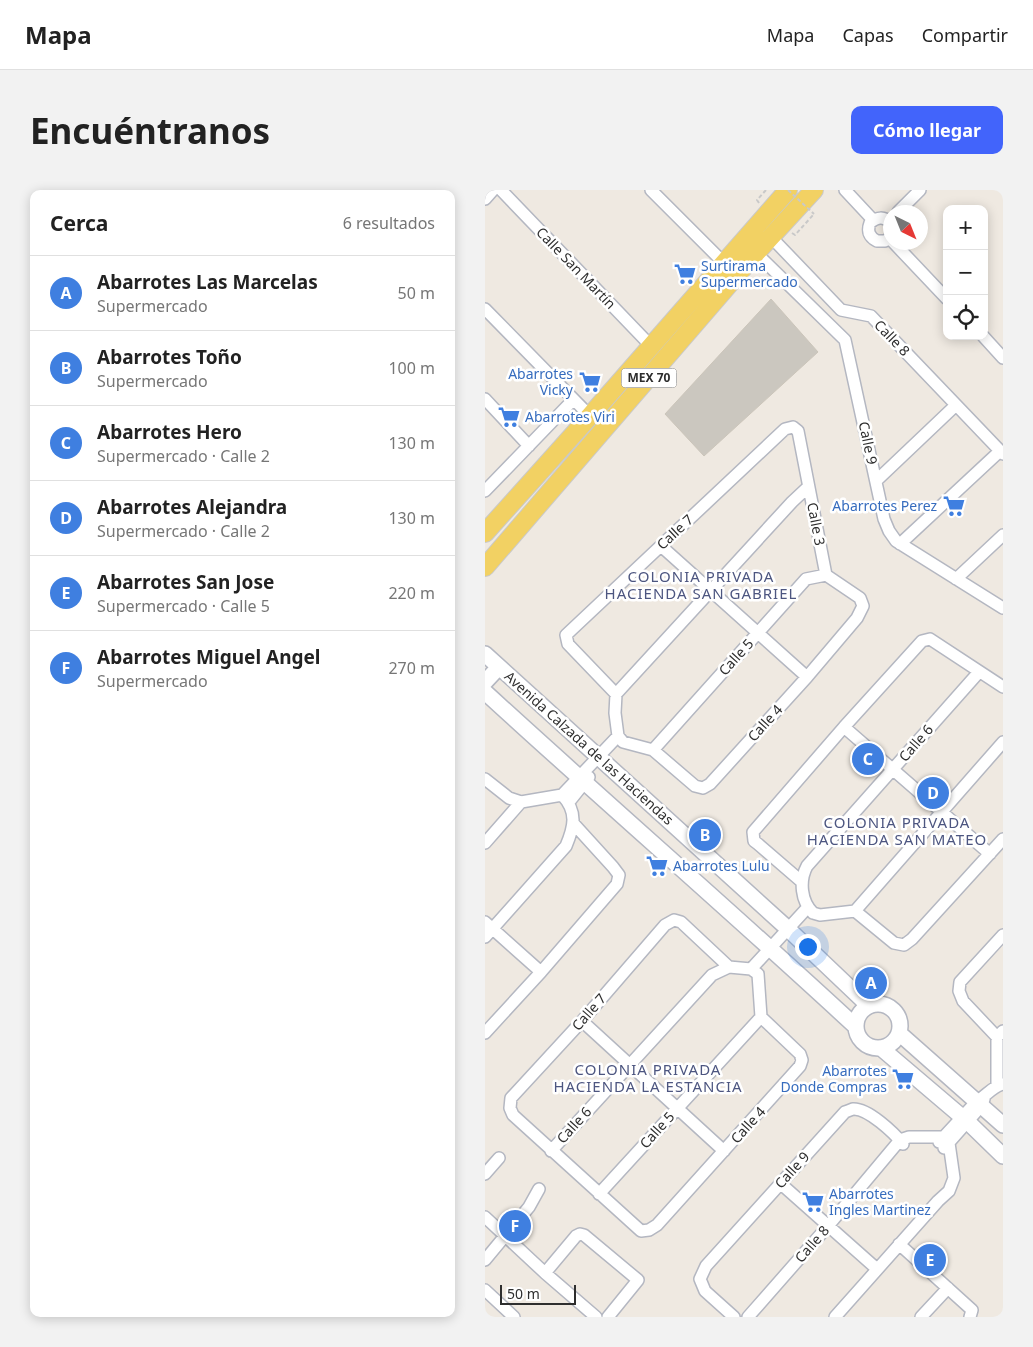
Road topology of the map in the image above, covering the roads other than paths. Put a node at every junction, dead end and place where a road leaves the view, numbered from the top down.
1 (493, 190) edge
2 (501, 190) edge
3 (651, 190) edge
4 (788, 190) edge
5 (814, 190) edge
6 (845, 190) edge
7 (920, 190) edge
8 (485, 199) edge
9 (906, 205) edge
10 (883, 218) edge
11 (873, 220) junction
12 (771, 237) junction
13 (883, 242) edge
14 (900, 250) edge
15 (757, 253) junction
16 (724, 263) junction
17 (943, 295) edge
18 (485, 309) edge
19 (841, 310) junction
20 (828, 322) junction
21 (987, 340) edge
22 (651, 346) junction
23 (1003, 358) edge
24 (485, 400) edge
25 (573, 400) junction
26 (956, 405) junction
27 (590, 416) junction
28 (793, 427) joint
29 (529, 446) junction
30 (1001, 453) edge
31 (876, 480) junction
32 (808, 486) junction
33 (485, 491) edge
34 (485, 533) edge
35 (1003, 535) edge
36 (901, 544) junction
37 (661, 546) junction
38 (485, 567) edge
39 (826, 575) junction
40 (956, 579) junction
41 (711, 591) junction
42 (1003, 608) edge
43 (757, 632) junction
44 (485, 654) edge
45 (499, 667) junction
46 (979, 672) junction
47 (807, 677) junction
48 (485, 682) edge
49 (1003, 687) edge
50 (485, 692) edge
51 (616, 694) junction
52 (844, 727) junction
53 (621, 739) junction
54 (1003, 742) edge
55 (653, 750) junction
56 (601, 759) junction
57 (893, 770) junction
58 (485, 779) edge
59 (581, 780) junction
60 (565, 799) junction
61 (521, 802) junction
62 (941, 812) junction
63 (573, 823) junction
64 (1003, 839) edge
65 (485, 842) edge
66 (990, 854) junction
67 (802, 882) junction
68 (810, 910) junction
69 (855, 910) junction
70 (487, 929) edge
71 (790, 931) junction
72 (1003, 935) edge
73 (773, 950) junction
74 (729, 967) junction
75 (754, 971) junction
76 (541, 972) junction
77 (869, 1006) junction
78 (761, 1017) junction
79 (582, 1021) junction
80 (855, 1026) junction
81 (485, 1033) edge
82 (899, 1033) junction
83 (1000, 1034) edge
84 (881, 1048) junction
85 (630, 1064) junction
86 (1000, 1065) edge
87 (1000, 1084) edge
88 (981, 1101) junction
89 (677, 1107) junction
90 (965, 1119) junction
91 (1003, 1125) edge
92 (943, 1143) junction
93 (899, 1144) junction
94 (551, 1150) junction
95 (724, 1151) junction
96 (1003, 1156) edge
97 (499, 1158) dead end
98 (485, 1174) edge
99 (781, 1183) junction
100 (539, 1189) dead end
101 (599, 1194) junction
102 (485, 1217) edge
103 (828, 1226) junction
104 (505, 1236) junction
105 (899, 1244) junction
106 (485, 1260) edge
107 (877, 1269) junction
108 (545, 1273) junction
109 (948, 1288) junction
110 (485, 1290) edge
111 (514, 1317) edge
112 (596, 1317) edge
113 (608, 1317) edge
114 (734, 1317) edge
115 (748, 1317) edge
116 (835, 1317) edge
117 (921, 1317) edge
118 (971, 1317) edge

1 - 8 street
2 - 22 street, Calle San Martín
3 - 16 street
4 - 16 main road, MEX 70
5 - 12 main road, MEX 70
6 - 11 street
7 - 9 street
10 - 11 street
11 - 13 street
12 - 15 main road, MEX 70
12 - 19 street
14 - 17 street
15 - 20 street, Calle 9
15 - 38 main road, MEX 70
16 - 22 main road, MEX 70
18 - 25 street
19 - 20 street
19 - 26 street, Calle 8
20 - 31 street, Calle 9
21 - 23 street
22 - 27 main road, MEX 70
24 - 29 street
25 - 27 street
25 - 29 street
26 - 30 street, Calle 8
26 - 31 street
27 - 34 main road, MEX 70
28 - 32 street, Calle 3
28 - 37 street, Calle 7
29 - 33 street
30 - 36 street
31 - 36 street, Calle 9
32 - 39 street, Calle 3
32 - 41 street
35 - 40 street
36 - 40 street, Calle 9
37 - 41 street
37 - 51 street, Calle 7
39 - 43 street, Calle 5
39 - 47 street, Calle 4
40 - 42 street, Calle 9
41 - 43 street
41 - 51 street
43 - 47 street
43 - 55 street, Calle 5
44 - 45 street, Avenida Calzada de las Haciendas
45 - 48 street
45 - 56 street, Avenida Calzada de las Haciendas
46 - 49 street
46 - 52 street
46 - 57 street, Calle 6
47 - 55 street, Calle 4
50 - 59 street, Avenida Calzada de las Haciendas
51 - 53 street
52 - 57 street
52 - 67 street
53 - 55 street
53 - 56 street
54 - 62 street
56 - 59 street
56 - 71 street, Avenida Calzada de las Haciendas
57 - 62 street
57 - 67 street, Calle 6
58 - 61 street
59 - 60 street
59 - 73 street, Avenida Calzada de las Haciendas
60 - 61 street
60 - 63 street
61 - 65 street
62 - 66 street
62 - 69 street
63 - 70 street
63 - 76 street
64 - 66 street
66 - 69 street
67 - 68 street
68 - 69 street
68 - 71 street
70 - 76 street
71 - 73 street
71 - 77 street, Avenida Calzada de las Haciendas
72 - 83 street
73 - 75 street
73 - 80 street, Avenida Calzada de las Haciendas
74 - 75 street
74 - 79 street, Calle 7
74 - 85 street, Calle 6
75 - 78 street
76 - 81 street
77 - 80 street
77 - 82 street
78 - 89 street, Calle 5
78 - 95 street, Calle 4
79 - 85 street
79 - 94 street, Calle 7
80 - 84 street
82 - 84 street
82 - 88 street
83 - 86 street
84 - 90 street
85 - 89 street
85 - 94 street, Calle 6
86 - 87 street
87 - 88 street
88 - 90 street
88 - 91 street
89 - 95 street
89 - 101 street, Calle 5
90 - 92 street
90 - 96 street
92 - 93 street
92 - 105 street
93 - 99 street, Calle 9
93 - 103 street, Calle 8
94 - 101 street
95 - 101 street, Calle 4
97 - 98 street
99 - 103 street
99 - 114 street, Calle 9
100 - 104 street
102 - 104 street
103 - 107 street
103 - 115 street, Calle 8
104 - 106 street
104 - 108 street
105 - 107 street
105 - 109 street
107 - 116 street
108 - 112 street
108 - 113 street
109 - 117 street
109 - 118 street
110 - 111 street

